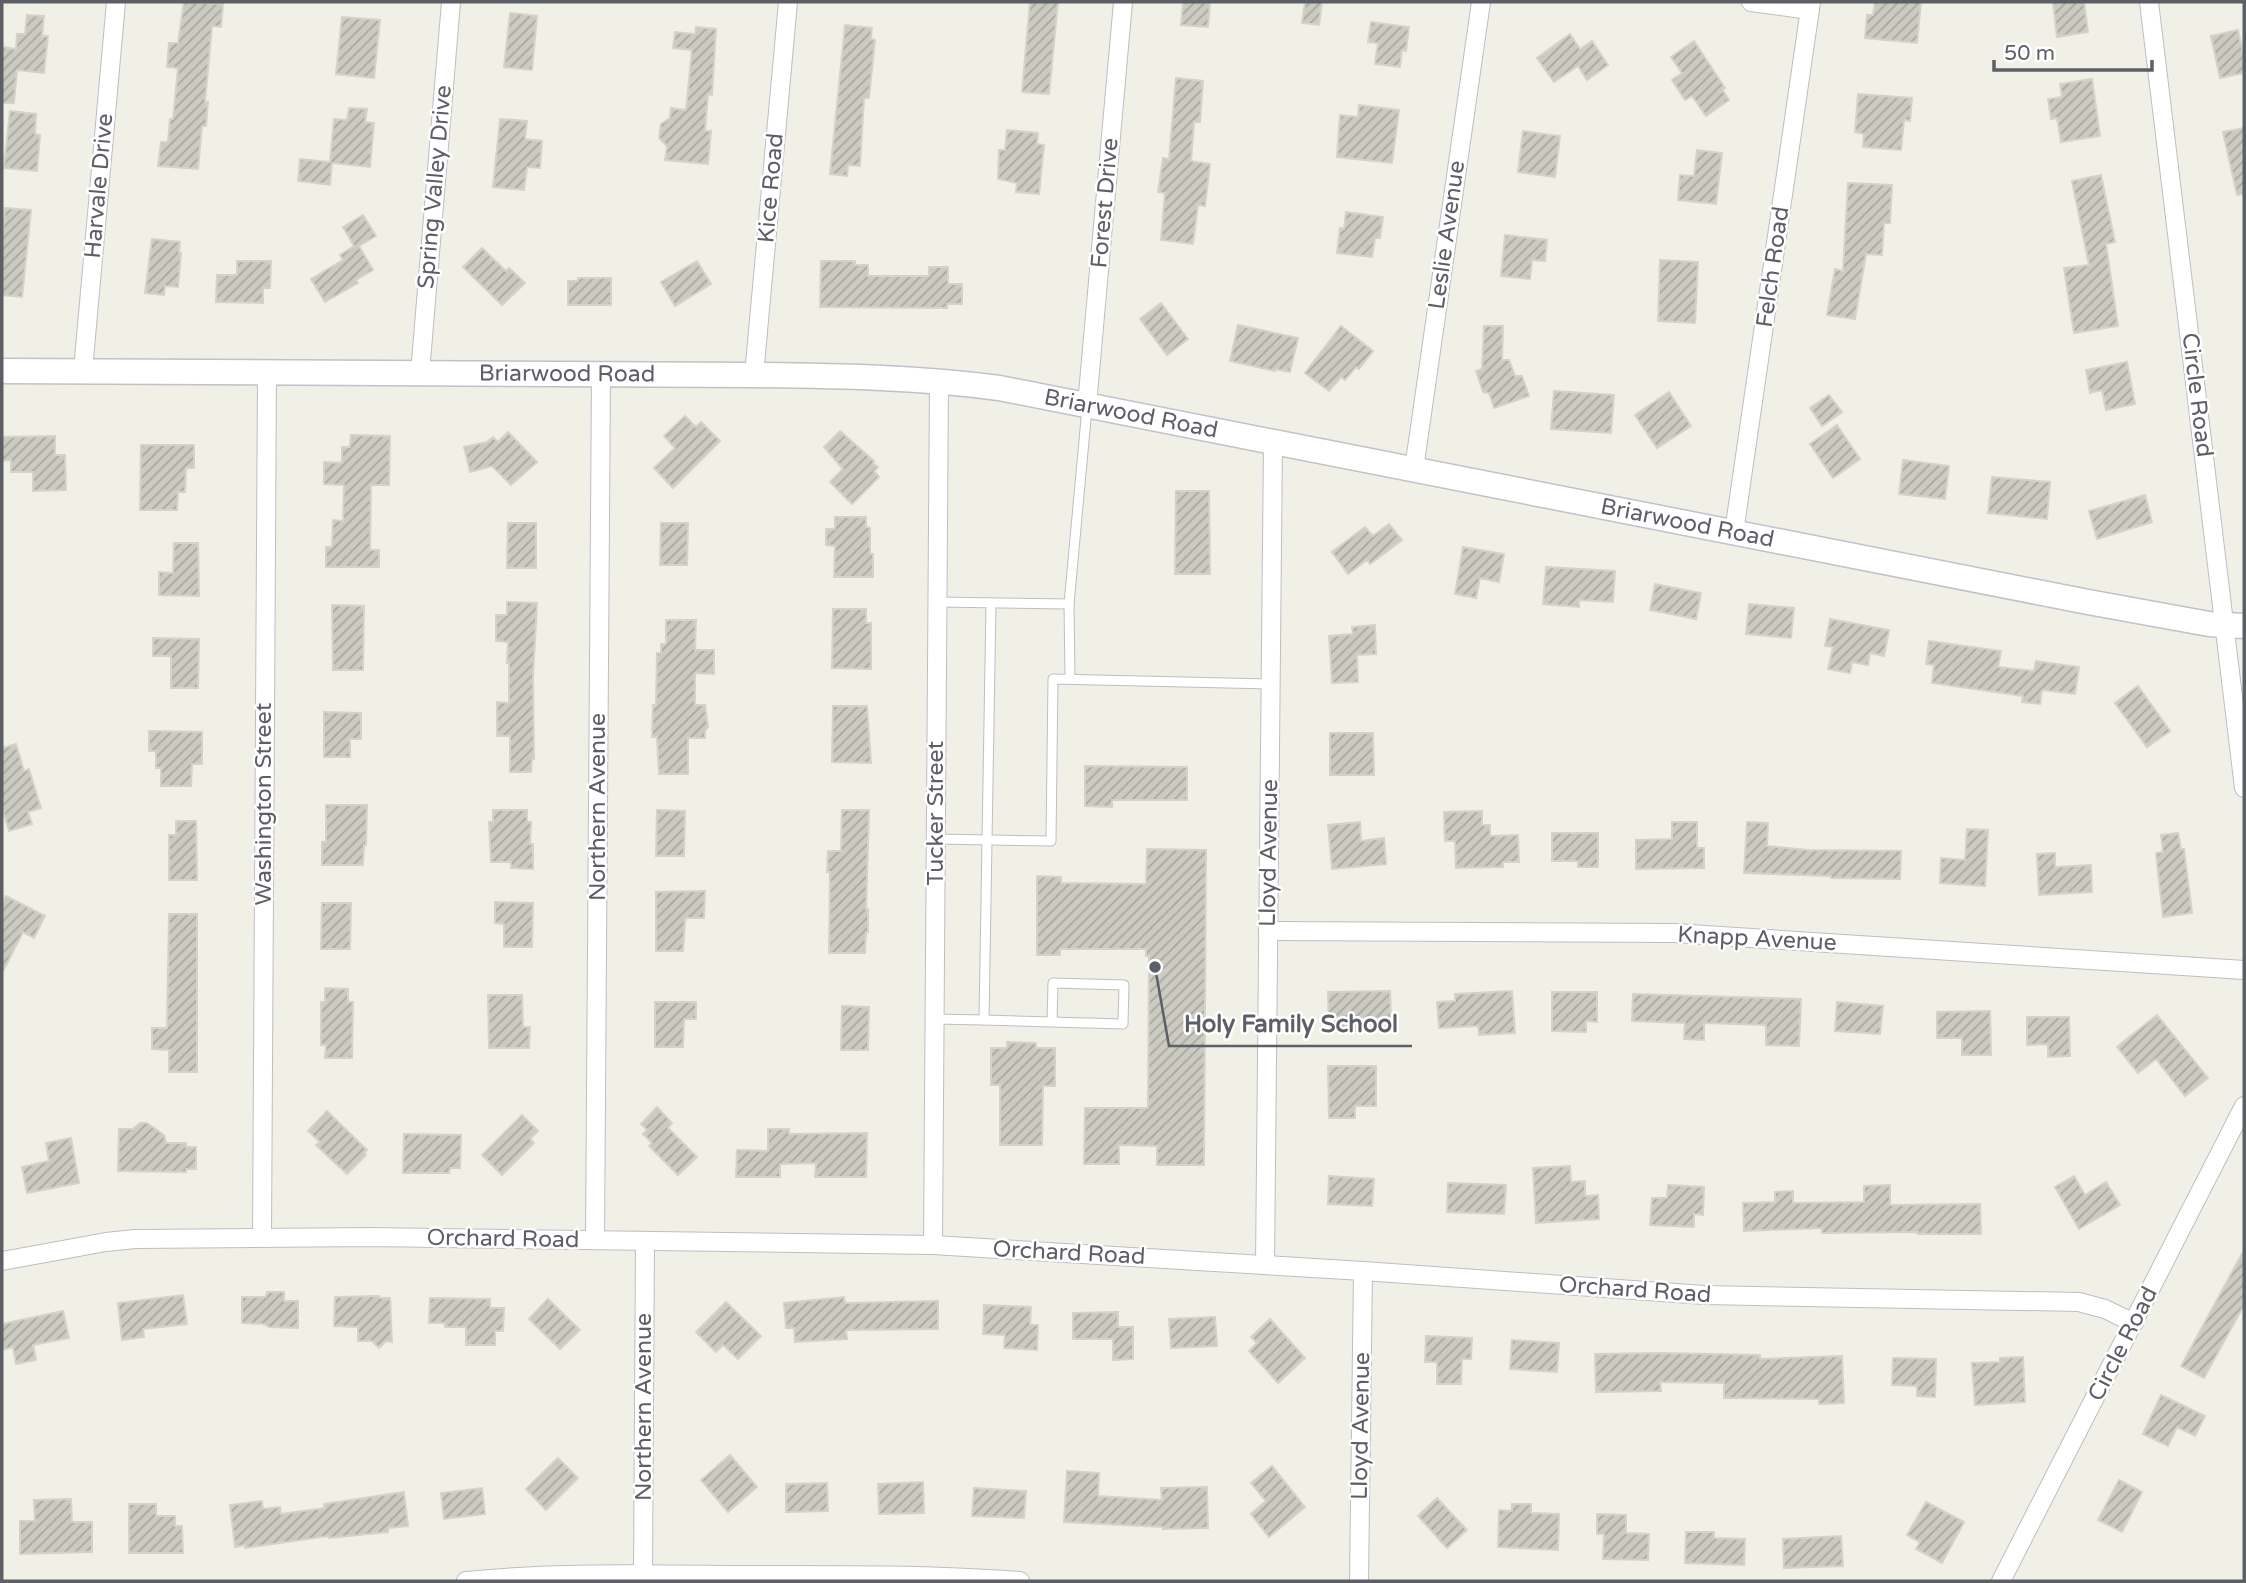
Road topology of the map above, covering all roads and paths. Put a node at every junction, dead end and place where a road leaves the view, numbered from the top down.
1 (116, 2) edge
2 (451, 2) edge
3 (788, 2) edge
4 (1123, 2) edge
5 (1481, 2) edge
6 (1751, 2) edge
7 (2149, 2) edge
8 (1811, 6) edge
9 (83, 370) junction
10 (2, 371) edge
11 (267, 372) junction
12 (420, 373) junction
13 (601, 374) junction
14 (754, 375) junction
15 (939, 380) junction
16 (1087, 405) junction
17 (1273, 442) junction
18 (1413, 469) junction
19 (1734, 532) junction
20 (938, 602) junction
21 (991, 603) junction
22 (1069, 604) junction
23 (2235, 626) edge
24 (1070, 679) junction
25 (1271, 684) junction
26 (2244, 788) edge
27 (936, 839) junction
28 (987, 840) junction
29 (1268, 931) junction
30 (2244, 970) edge
31 (934, 1018) junction
32 (984, 1020) junction
33 (1052, 1022) junction
34 (2244, 1106) edge
35 (262, 1237) junction
36 (595, 1240) junction
37 (645, 1241) junction
38 (933, 1245) junction
39 (2, 1261) edge
40 (1265, 1265) junction
41 (1363, 1271) junction
42 (2134, 1323) junction
43 (643, 1574) junction
44 (783, 1578) edge
45 (466, 1581) edge
46 (1020, 1581) edge
47 (1359, 1581) edge
48 (2001, 1581) edge

1 - 9 street, Harvale Drive
2 - 12 street, Spring Valley Drive
3 - 14 street, Kice Road
4 - 16 street, Forest Drive
5 - 18 street, Leslie Avenue
6 - 8 street
7 - 23 street, Circle Road
8 - 19 street, Felch Road
9 - 10 street, Briarwood Road
9 - 11 street, Briarwood Road
11 - 12 street, Briarwood Road
11 - 35 street, Washington Street
12 - 13 street, Briarwood Road
13 - 14 street, Briarwood Road
13 - 36 street, Northern Avenue
14 - 15 street, Briarwood Road
15 - 16 street, Briarwood Road
15 - 20 street, Tucker Street
16 - 17 street, Briarwood Road
16 - 22 lane
17 - 18 street, Briarwood Road
17 - 25 street, Lloyd Avenue
18 - 19 street, Briarwood Road
19 - 23 street, Briarwood Road
20 - 21 lane
20 - 27 street, Tucker Street
21 - 22 lane
21 - 28 lane
22 - 24 lane
23 - 26 street, Circle Road
24 - 25 lane
24 - 28 lane
25 - 29 street, Lloyd Avenue
27 - 28 lane
27 - 31 street, Tucker Street
28 - 32 lane
29 - 30 street, Knapp Avenue
29 - 40 street, Lloyd Avenue
31 - 32 lane
31 - 38 street, Tucker Street
32 - 33 lane
33 - 33 lane
34 - 42 street, Circle Road
35 - 36 street, Orchard Road
35 - 39 street, Orchard Road
36 - 37 street, Orchard Road
37 - 38 street, Orchard Road
37 - 43 street, Northern Avenue
38 - 40 street, Orchard Road
40 - 41 street, Orchard Road
41 - 42 street, Orchard Road
41 - 47 street, Lloyd Avenue
42 - 48 street, Circle Road
43 - 44 street
43 - 45 street
44 - 46 street

